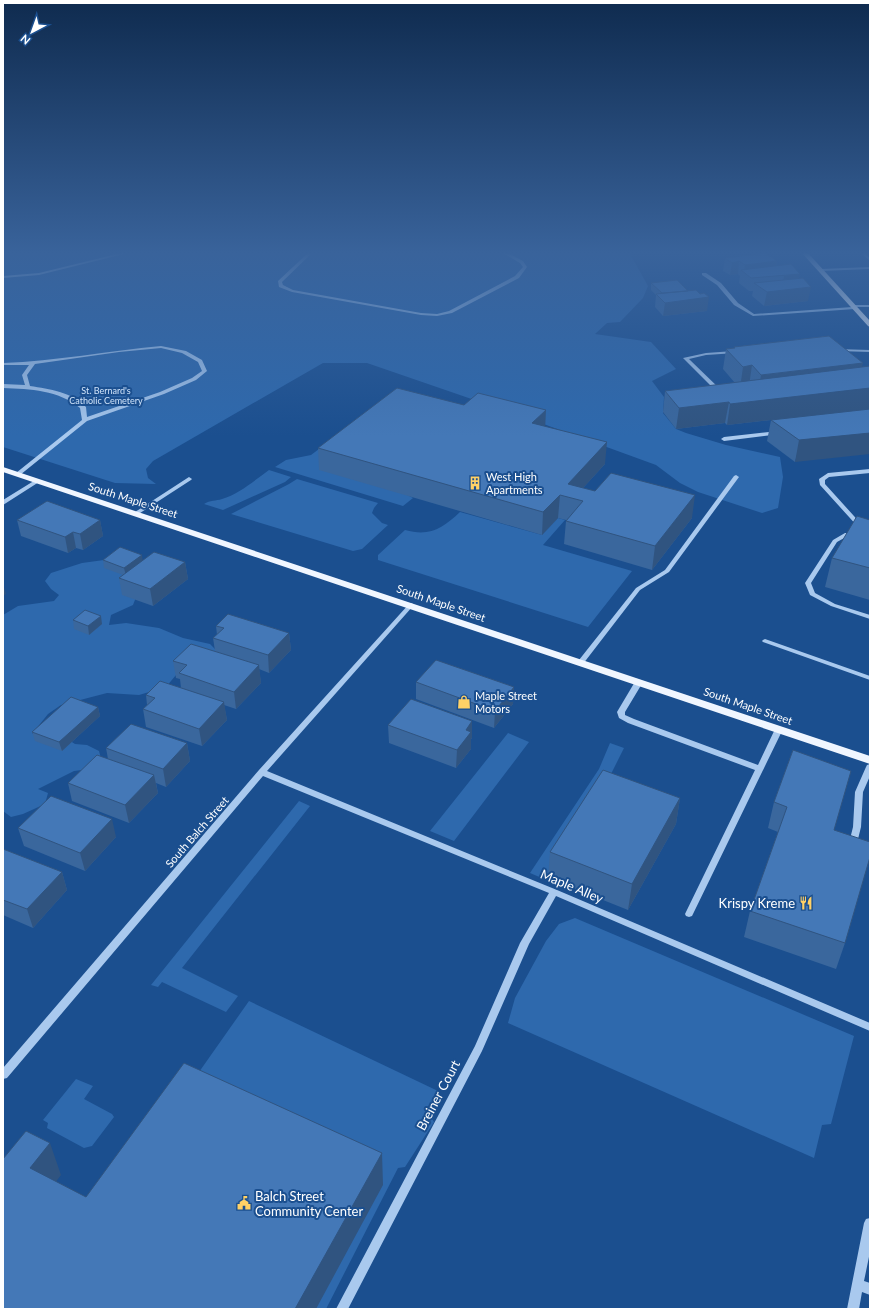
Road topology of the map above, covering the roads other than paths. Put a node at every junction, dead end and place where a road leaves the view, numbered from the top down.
1 (417, 313) edge
2 (445, 313) edge
3 (750, 313) edge
4 (775, 313) edge
5 (860, 313) edge
6 (870, 325) edge
7 (834, 350) edge
8 (737, 351) edge
9 (870, 351) edge
10 (33, 363) junction
11 (3, 364) edge
12 (3, 386) edge
13 (28, 387) junction
14 (726, 397) edge
15 (85, 420) junction
16 (786, 432) edge
17 (724, 439) dead end
18 (3, 469) edge
19 (870, 471) edge
20 (18, 474) junction
21 (736, 477) dead end
22 (189, 479) dead end
23 (37, 481) junction
24 (3, 503) edge
25 (135, 514) junction
26 (870, 535) edge
27 (411, 606) junction
28 (870, 617) edge
29 (765, 641) dead end
30 (581, 662) junction
31 (870, 678) edge
32 (638, 682) junction
33 (779, 729) junction
34 (870, 760) edge
35 (870, 767) edge
36 (760, 769) junction
37 (262, 772) junction
38 (860, 852) edge
39 (554, 892) junction
40 (689, 914) dead end
41 (870, 1027) edge
42 (3, 1075) edge
43 (870, 1223) edge
44 (858, 1284) junction
45 (870, 1289) edge
46 (342, 1309) edge
47 (853, 1309) edge

1 - 2 street
3 - 4 street
5 - 6 main road
7 - 9 street
8 - 14 street
10 - 11 street
10 - 13 street
10 - 15 street
12 - 13 street
13 - 15 street
15 - 20 street
16 - 17 street
18 - 20 main road, South Maple Street
19 - 26 street
20 - 23 main road, South Maple Street
21 - 30 street
22 - 25 street
23 - 24 street
23 - 25 main road, South Maple Street
25 - 27 main road, South Maple Street
26 - 28 street
27 - 30 main road, South Maple Street
27 - 37 street, South Balch Street
29 - 31 street
30 - 32 main road, South Maple Street
32 - 33 main road, South Maple Street
32 - 36 street
33 - 34 main road, South Maple Street
33 - 36 street
35 - 38 street
36 - 40 street
37 - 39 street, Maple Alley
37 - 42 street, South Balch Street
39 - 41 street, Maple Alley
39 - 46 street, Breiner Court
43 - 44 street
44 - 45 street
44 - 47 street

